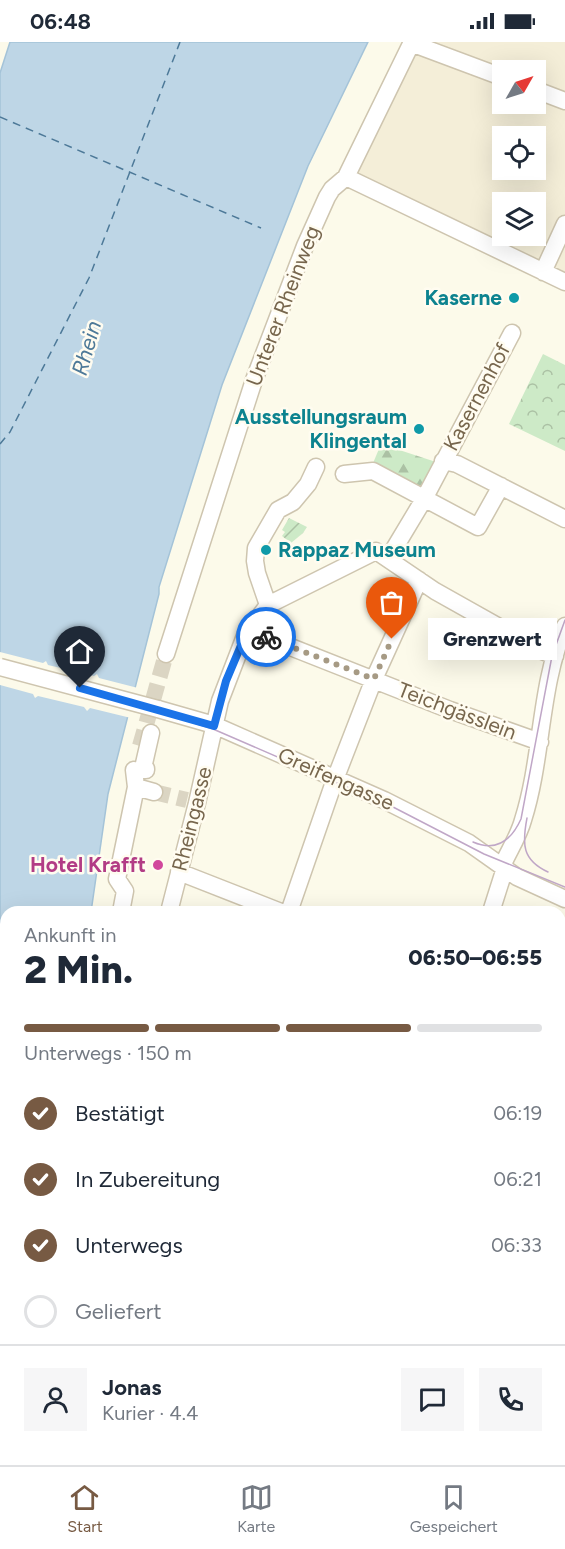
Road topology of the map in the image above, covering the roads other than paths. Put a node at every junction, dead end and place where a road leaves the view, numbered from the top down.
1 (411, 42) edge
2 (492, 73) edge
3 (546, 94) edge
4 (565, 101) edge
5 (346, 177) junction
6 (565, 224) edge
7 (543, 272) junction
8 (565, 282) edge
9 (512, 333) dead end
10 (443, 461) junction
11 (316, 466) dead end
12 (344, 474) dead end
13 (501, 486) junction
14 (424, 499) junction
15 (565, 519) edge
16 (388, 559) junction
17 (419, 580) junction
18 (268, 604) junction
19 (565, 626) edge
20 (250, 631) junction
21 (166, 654) tunnel mouth
22 (555, 657) junction
23 (0, 667) edge
24 (374, 679) junction
25 (214, 726) junction
26 (151, 733) tunnel mouth
27 (540, 742) junction
28 (335, 779) junction
29 (136, 787) junction
30 (153, 792) tunnel mouth
31 (505, 868) junction
32 (179, 872) junction
33 (565, 899) edge
34 (122, 906) edge
35 (170, 906) edge
36 (267, 906) edge
37 (292, 906) edge
38 (493, 906) edge

1 - 2 street
1 - 5 street, Unterer Rheinweg
3 - 4 street
5 - 7 street
5 - 21 street, Unterer Rheinweg
6 - 7 street
7 - 8 street
9 - 10 street, Kasernenhof
10 - 13 street
10 - 14 street, Kasernenhof
11 - 18 street
12 - 14 street
13 - 14 street
13 - 15 street
14 - 16 street, Kasernenhof
16 - 17 street
16 - 18 street
17 - 22 street
17 - 24 street
18 - 20 street, Rheingasse
19 - 22 street
20 - 24 street, Teichgässlein
20 - 25 street, Rheingasse
22 - 27 street
23 - 25 street, Greifengasse, bridge
24 - 27 street, Teichgässlein
24 - 28 street
25 - 28 street, Greifengasse
25 - 32 street, Rheingasse
26 - 29 street
27 - 31 street
28 - 31 street, Greifengasse
28 - 37 street
29 - 30 street
29 - 34 street
31 - 33 street, Greifengasse
31 - 38 street
32 - 35 street, Rheingasse
32 - 36 street

